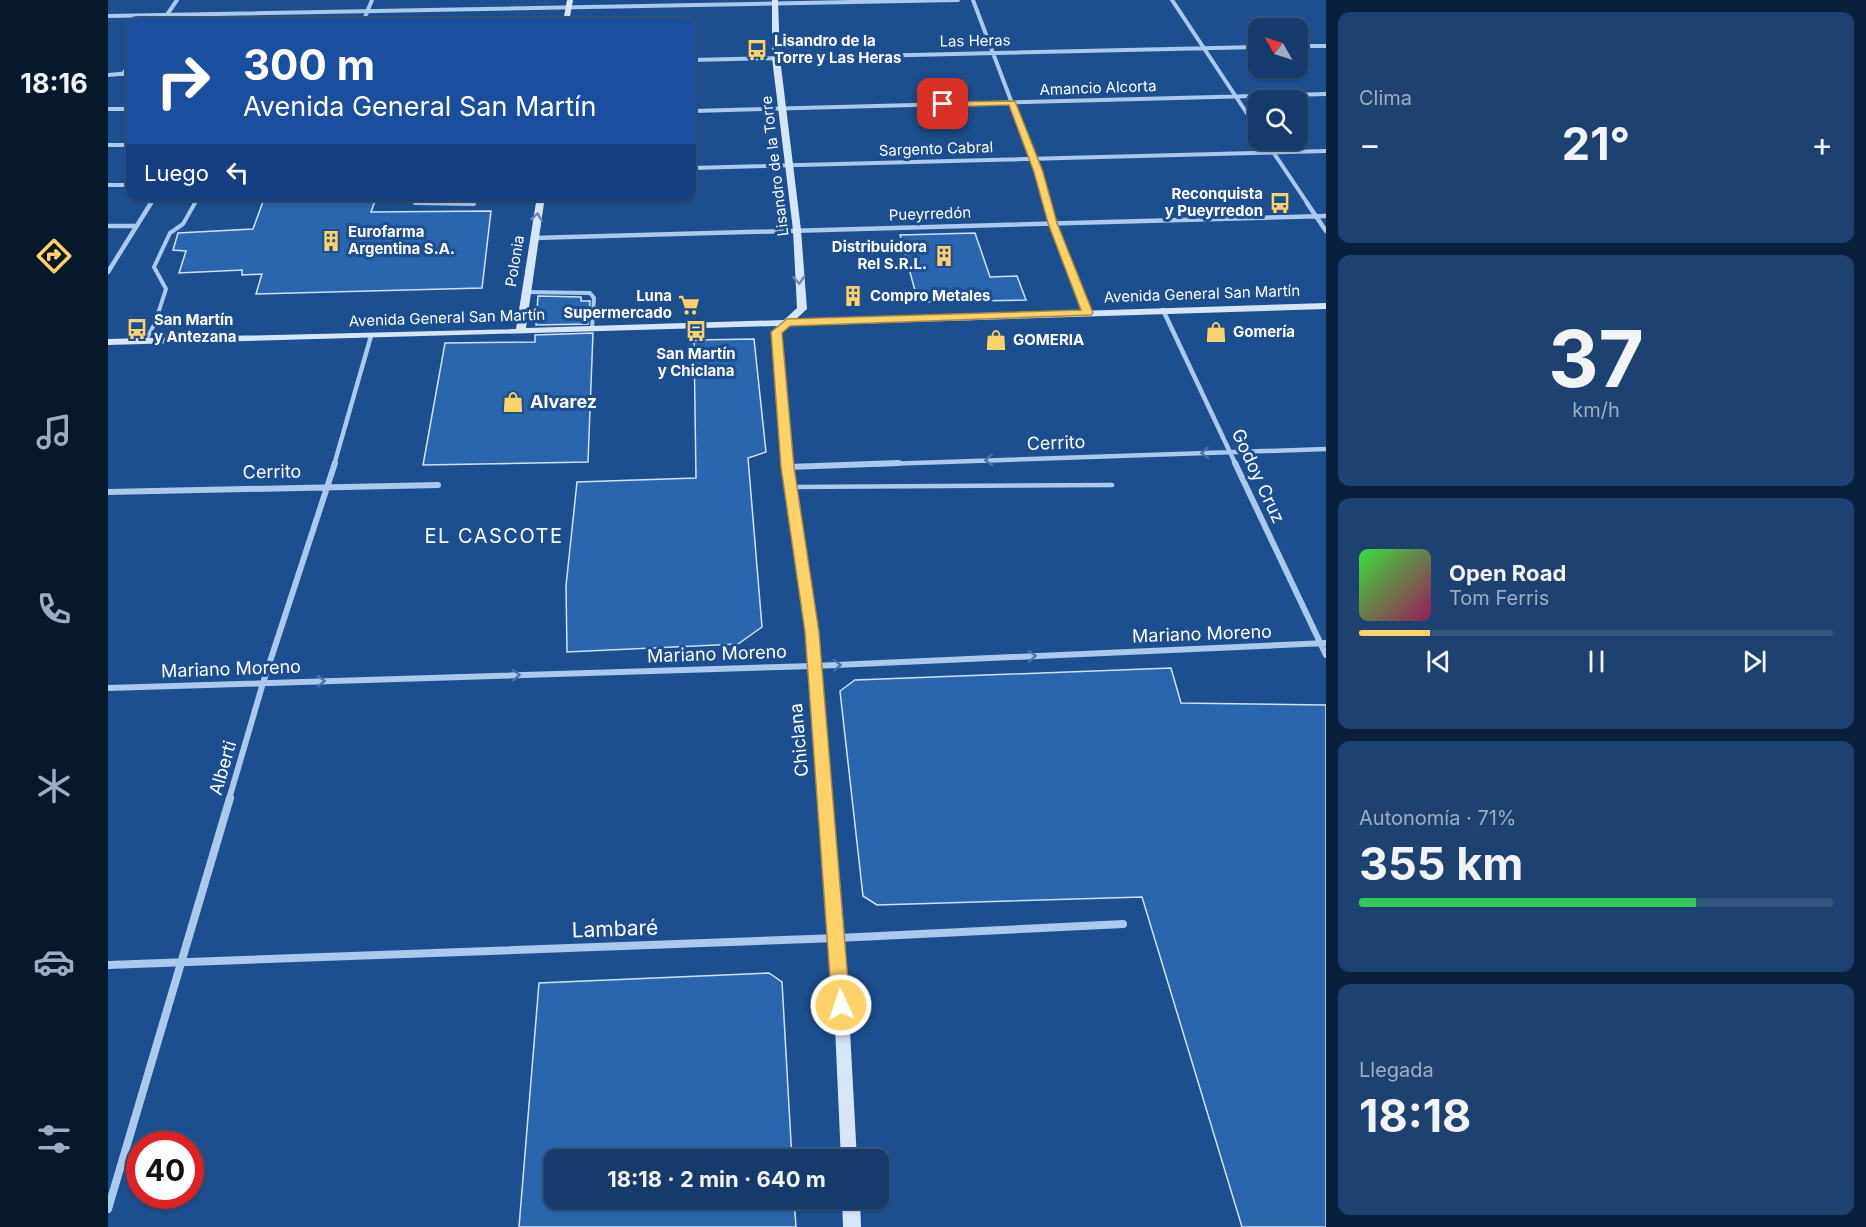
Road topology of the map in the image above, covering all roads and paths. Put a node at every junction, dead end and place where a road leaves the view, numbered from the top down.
1 (177, 0) edge
2 (372, 0) edge
3 (570, 0) edge
4 (958, 0) edge
5 (973, 0) edge
6 (1172, 0) edge
7 (775, 2) edge
8 (568, 8) junction
9 (367, 12) junction
10 (108, 16) edge
11 (168, 16) junction
12 (365, 18) edge
13 (567, 18) edge
14 (1308, 46) edge
15 (1326, 46) edge
16 (1248, 47) edge
17 (1203, 48) junction
18 (993, 53) junction
19 (776, 58) junction
20 (696, 60) edge
21 (126, 70) edge
22 (123, 74) joint
23 (108, 75) edge
24 (1326, 94) edge
25 (1235, 96) junction
26 (1012, 103) junction
27 (781, 108) junction
28 (108, 109) edge
29 (126, 109) edge
30 (696, 111) edge
31 (1248, 115) edge
32 (126, 145) edge
33 (108, 146) edge
34 (1273, 150) edge
35 (1326, 151) edge
36 (1275, 153) junction
37 (1033, 158) junction
38 (788, 165) junction
39 (696, 168) edge
40 (126, 184) edge
41 (108, 185) edge
42 (152, 201) edge
43 (196, 201) edge
44 (414, 201) edge
45 (540, 201) edge
46 (474, 204) dead end
47 (1317, 216) junction
48 (1326, 216) edge
49 (1052, 223) junction
50 (108, 226) edge
51 (135, 226) junction
52 (797, 230) junction
53 (1326, 231) edge
54 (534, 238) junction
55 (108, 272) edge
56 (525, 292) junction
57 (1326, 306) edge
58 (1163, 310) junction
59 (1087, 313) junction
60 (787, 322) junction
61 (592, 328) junction
62 (521, 330) junction
63 (371, 336) junction
64 (146, 340) junction
65 (108, 342) edge
66 (1326, 449) edge
67 (1230, 452) junction
68 (788, 467) junction
69 (438, 485) dead end
70 (1112, 485) dead end
71 (328, 486) junction
72 (790, 487) junction
73 (108, 492) edge
74 (1323, 644) edge
75 (1326, 655) edge
76 (814, 666) junction
77 (263, 682) junction
78 (108, 688) edge
79 (1123, 924) dead end
80 (838, 938) junction
81 (183, 963) junction
82 (108, 965) edge
83 (848, 1149) edge
84 (108, 1209) edge
85 (851, 1209) edge
86 (852, 1227) edge

1 - 11 street
2 - 9 street
3 - 8 street
4 - 7 street
5 - 18 street
6 - 17 street
7 - 8 street
7 - 19 street, Lisandro de la Torre
8 - 9 street
8 - 13 street
9 - 11 street
9 - 12 street
10 - 11 street
14 - 15 street
16 - 17 street, Las Heras
17 - 18 street, Las Heras
17 - 25 street
18 - 19 street, Las Heras
18 - 26 street
19 - 20 street, Las Heras
19 - 27 street, Lisandro de la Torre
21 - 22 street
22 - 23 street
24 - 25 street, Amancio Alcorta
25 - 26 street, Amancio Alcorta
25 - 31 street
26 - 27 street, Amancio Alcorta
26 - 37 street
27 - 30 street, Amancio Alcorta
27 - 38 street, Lisandro de la Torre
28 - 29 street
32 - 33 street
34 - 36 street
35 - 36 street, Sargento Cabral
36 - 37 street, Sargento Cabral
36 - 47 street
37 - 38 street, Sargento Cabral
37 - 49 street
38 - 39 street, Sargento Cabral
38 - 52 street, Lisandro de la Torre
40 - 41 street
42 - 51 street
43 - 64 lane
44 - 46 lane
54 -> 45 street, Polonia
47 - 48 street, Pueyrredón
47 - 49 street, Pueyrredón
47 - 53 street
49 - 52 street, Pueyrredón
49 - 59 street
50 - 51 street
51 - 55 street
52 - 54 street, Pueyrredón
52 -> 60 street, Lisandro de la Torre
54 - 56 street, Polonia
56 - 61 lane
56 - 62 street, Polonia
57 - 58 street, Avenida General San Martín
58 - 59 street, Avenida General San Martín
58 - 67 street, Godoy Cruz
59 - 60 street, Avenida General San Martín
60 - 61 street, Avenida General San Martín
60 - 68 street, Chiclana
61 - 62 street, Avenida General San Martín
62 - 63 street, Avenida General San Martín
63 - 64 street, Avenida General San Martín
63 - 71 street, Alberti
64 - 65 street, Avenida General San Martín
66 - 67 street, Cerrito
67 -> 68 street, Cerrito
67 - 74 street, Godoy Cruz
68 - 72 street, Chiclana
69 - 71 street, Cerrito
70 - 72 lane
71 - 73 street, Cerrito
71 - 77 street, Alberti
72 - 76 street, Chiclana
74 - 75 street, Godoy Cruz
76 -> 74 street, Mariano Moreno
77 -> 76 street, Mariano Moreno
76 - 80 street, Chiclana
77 - 78 street, Mariano Moreno
77 - 81 street, Alberti
79 - 80 street, Lambaré
80 - 81 street, Lambaré
80 - 83 street, Chiclana
81 - 82 street, Lambaré
81 - 84 street, Alberti
85 - 86 street

